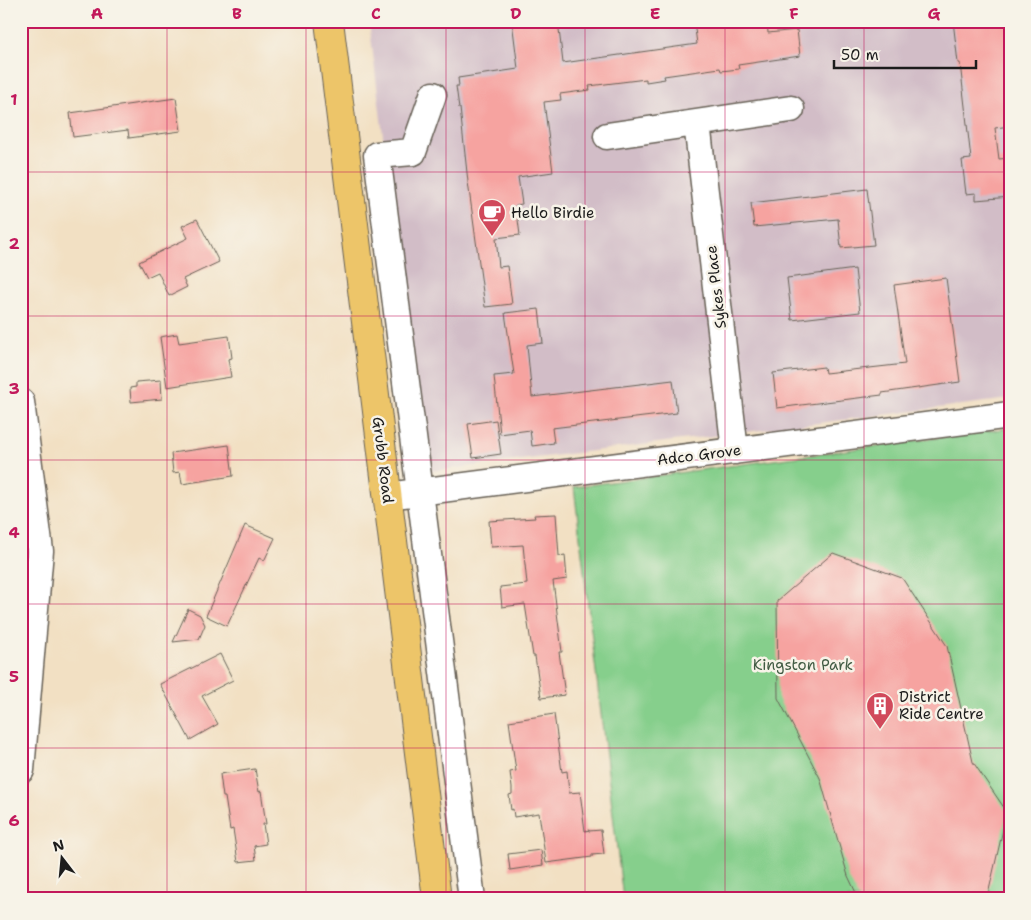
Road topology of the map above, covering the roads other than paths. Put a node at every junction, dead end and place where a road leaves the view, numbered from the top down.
1 (329, 21) edge
2 (433, 95) dead end
3 (791, 109) dead end
4 (698, 123) junction
5 (607, 136) dead end
6 (21, 402) edge
7 (1010, 415) edge
8 (735, 451) junction
9 (420, 492) junction
10 (387, 496) junction
11 (21, 770) edge
12 (437, 899) edge
13 (472, 899) edge

1 - 10 main road, Grubb Road
2 - 9 street
3 - 4 street
4 - 5 street
4 - 8 street, Sykes Place
6 - 11 street
7 - 8 street, Adco Grove
8 - 9 street, Adco Grove
9 - 10 street, Adco Grove
9 - 13 street
10 - 12 main road, Grubb Road

